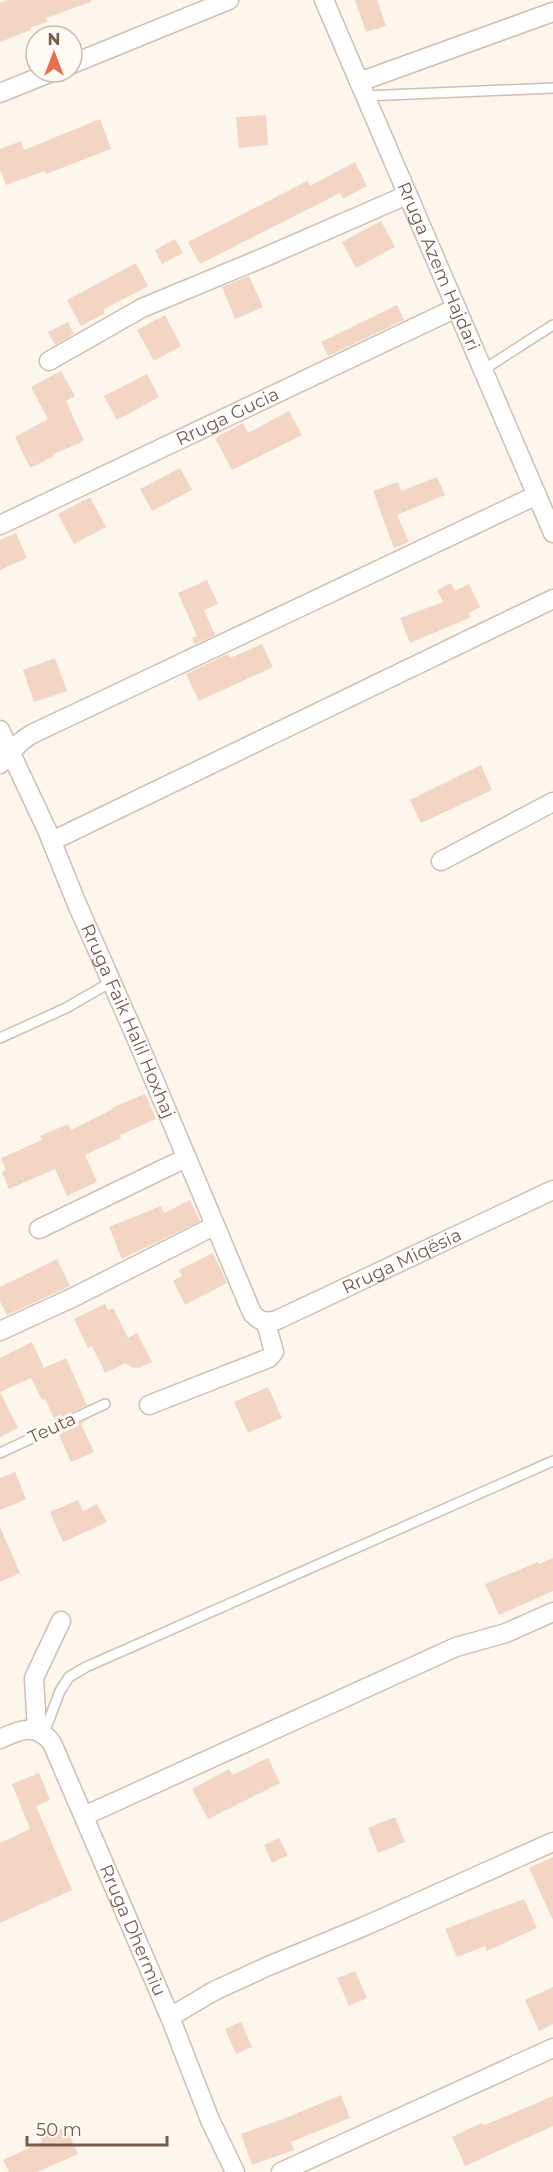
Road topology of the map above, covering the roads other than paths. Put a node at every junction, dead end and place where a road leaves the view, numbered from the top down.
1 (229, 0) edge
2 (324, 0) edge
3 (553, 12) edge
4 (84, 59) edge
5 (24, 83) edge
6 (553, 88) edge
7 (362, 89) junction
8 (0, 93) edge
9 (407, 195) junction
10 (456, 308) junction
11 (553, 325) edge
12 (49, 361) dead end
13 (483, 370) junction
14 (537, 495) junction
15 (0, 525) edge
16 (553, 533) edge
17 (553, 598) edge
18 (0, 730) edge
19 (5, 759) edge
20 (553, 802) edge
21 (52, 841) junction
22 (441, 861) dead end
23 (111, 981) junction
24 (0, 1038) edge
25 (186, 1158) junction
26 (553, 1190) edge
27 (214, 1226) junction
28 (39, 1229) dead end
29 (259, 1318) junction
30 (0, 1331) edge
31 (105, 1404) dead end
32 (149, 1406) dead end
33 (0, 1453) edge
34 (553, 1461) edge
35 (553, 1612) edge
36 (62, 1621) dead end
37 (41, 1732) junction
38 (0, 1739) edge
39 (84, 1816) junction
40 (553, 1842) edge
41 (170, 2018) junction
42 (553, 2048) edge
43 (235, 2172) edge
44 (281, 2172) edge

1 - 4 street
2 - 7 street, Rruga Azem Hajdari
3 - 7 street
5 - 8 street
6 - 7 lane
7 - 9 street, Rruga Azem Hajdari
9 - 10 street, Rruga Azem Hajdari
9 - 12 street
10 - 13 street, Rruga Azem Hajdari
10 - 15 street, Rruga Gucia
11 - 13 lane
13 - 14 street, Rruga Azem Hajdari
14 - 16 street, Rruga Azem Hajdari
14 - 19 street
17 - 21 street
18 - 19 street, Rruga Faik Halil Hoxhaj
19 - 21 street, Rruga Faik Halil Hoxhaj
20 - 22 street
21 - 23 street, Rruga Faik Halil Hoxhaj
23 - 24 lane
23 - 25 street, Rruga Faik Halil Hoxhaj
25 - 27 street, Rruga Faik Halil Hoxhaj
25 - 28 street
26 - 29 street, Rruga Miqësia
27 - 29 street, Rruga Faik Halil Hoxhaj
27 - 30 street
29 - 32 street, Rruga Faik Halil Hoxhaj
31 - 33 lane, Teuta
34 - 37 lane
35 - 39 street
36 - 37 street
37 - 38 street
37 - 39 street, Rruga Dhermiu
39 - 41 street, Rruga Dhermiu
40 - 41 street
41 - 43 street, Rruga Dhermiu
42 - 44 street

